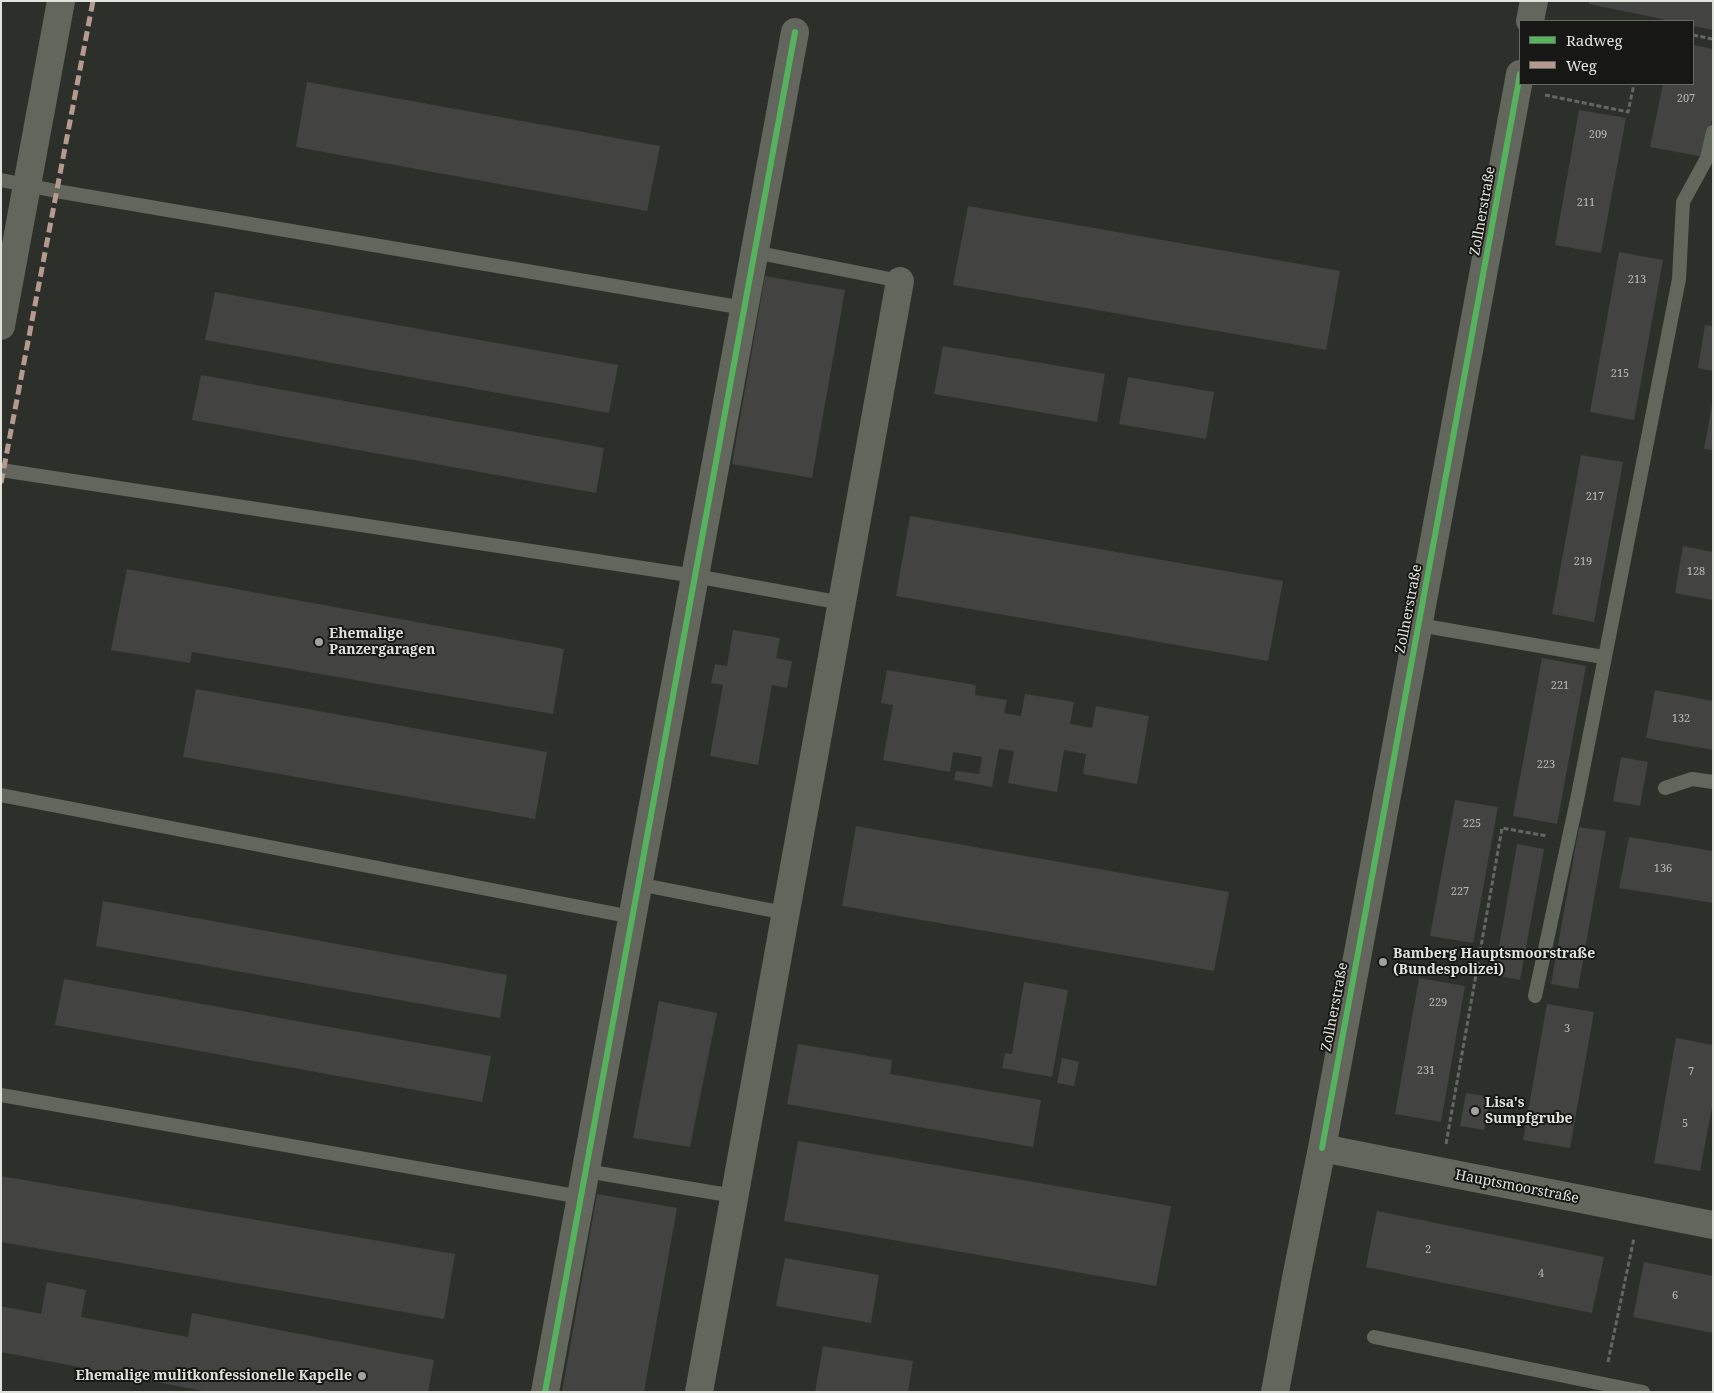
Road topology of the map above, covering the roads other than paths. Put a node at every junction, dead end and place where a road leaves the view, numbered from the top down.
1 (61, 1) edge
2 (1534, 1) edge
3 (1530, 20) edge
4 (795, 32) dead end
5 (1519, 82) edge
6 (1713, 132) edge
7 (14, 182) edge
8 (754, 252) junction
9 (900, 281) joint
10 (744, 308) junction
11 (1, 326) edge
12 (1, 470) edge
13 (695, 576) junction
14 (842, 603) junction
15 (1420, 625) junction
16 (1603, 657) junction
17 (1713, 782) edge
18 (1665, 788) dead end
19 (1, 795) edge
20 (638, 884) junction
21 (785, 913) junction
22 (632, 917) junction
23 (1535, 996) dead end
24 (1, 1095) edge
25 (1322, 1148) junction
26 (583, 1184) junction
27 (734, 1196) junction
28 (1713, 1225) edge
29 (1374, 1337) dead end
30 (1608, 1387) edge
31 (545, 1392) edge
32 (699, 1392) edge
33 (1275, 1392) edge
34 (1643, 1392) edge

1 - 7 street
2 - 3 street
4 - 8 street
5 - 15 street, Zollnerstraße
6 - 16 lane
7 - 10 lane
7 - 11 street
8 - 9 lane
8 - 10 street
9 - 14 street
10 - 13 street
12 - 13 lane
13 - 14 lane
13 - 20 street
14 - 21 street
15 - 16 lane
15 - 25 street, Zollnerstraße
16 - 23 lane
17 - 18 lane
19 - 22 lane
20 - 21 lane
20 - 22 street
21 - 27 street
22 - 26 street
24 - 26 lane
25 - 28 street, Hauptsmoorstraße
25 - 33 street, Zollnerstraße
26 - 27 lane
26 - 31 street
27 - 32 street
29 - 30 lane
30 - 34 lane

